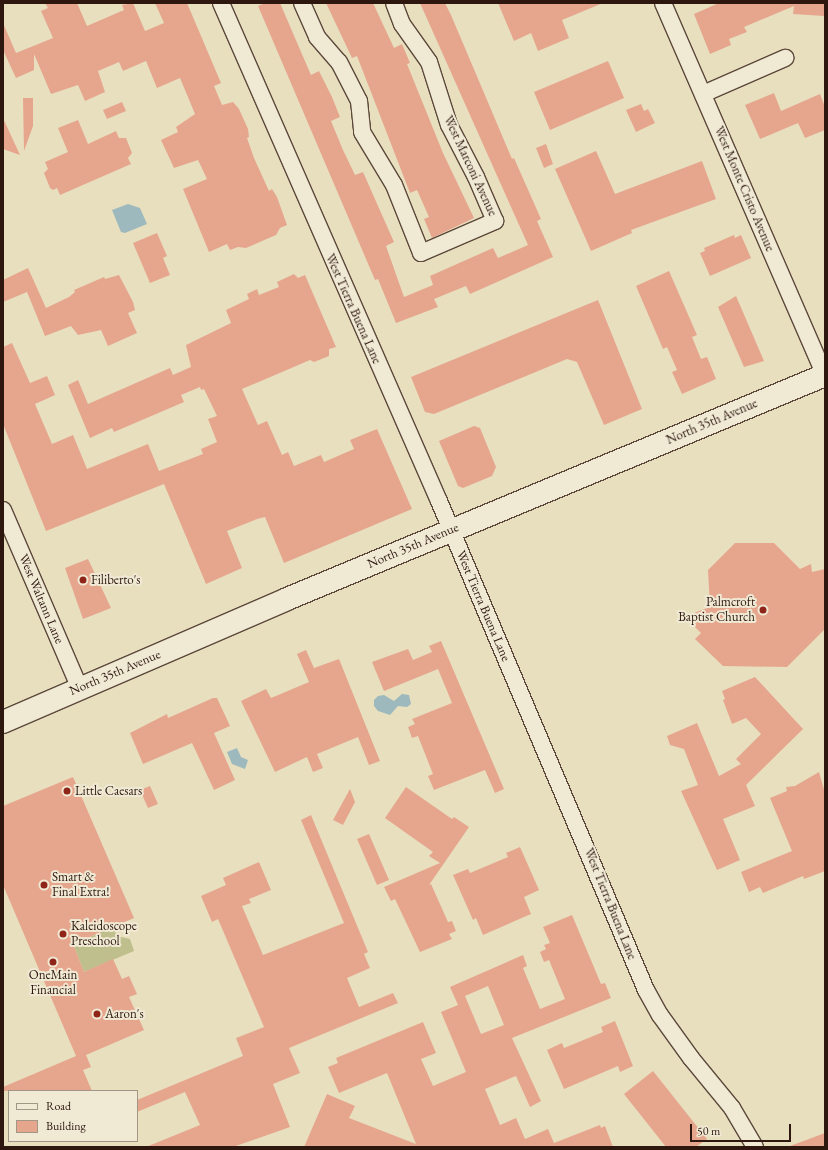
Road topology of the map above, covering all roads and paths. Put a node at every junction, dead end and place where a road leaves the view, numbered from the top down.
1 (221, 3) edge
2 (302, 3) edge
3 (394, 3) edge
4 (663, 3) edge
5 (785, 58) dead end
6 (702, 94) junction
7 (825, 375) edge
8 (3, 510) edge
9 (451, 531) junction
10 (80, 689) junction
11 (3, 722) edge
12 (755, 1147) edge

1 - 9 street, West Tierra Buena Lane
2 - 3 street, West Marconi Avenue
4 - 6 street, West Monte Cristo Avenue
5 - 6 street
6 - 7 street, West Monte Cristo Avenue
7 - 9 main road, North 35th Avenue
8 - 10 street, West Waltann Lane
9 - 10 main road, North 35th Avenue
9 - 12 street, West Tierra Buena Lane
10 - 11 main road, North 35th Avenue

